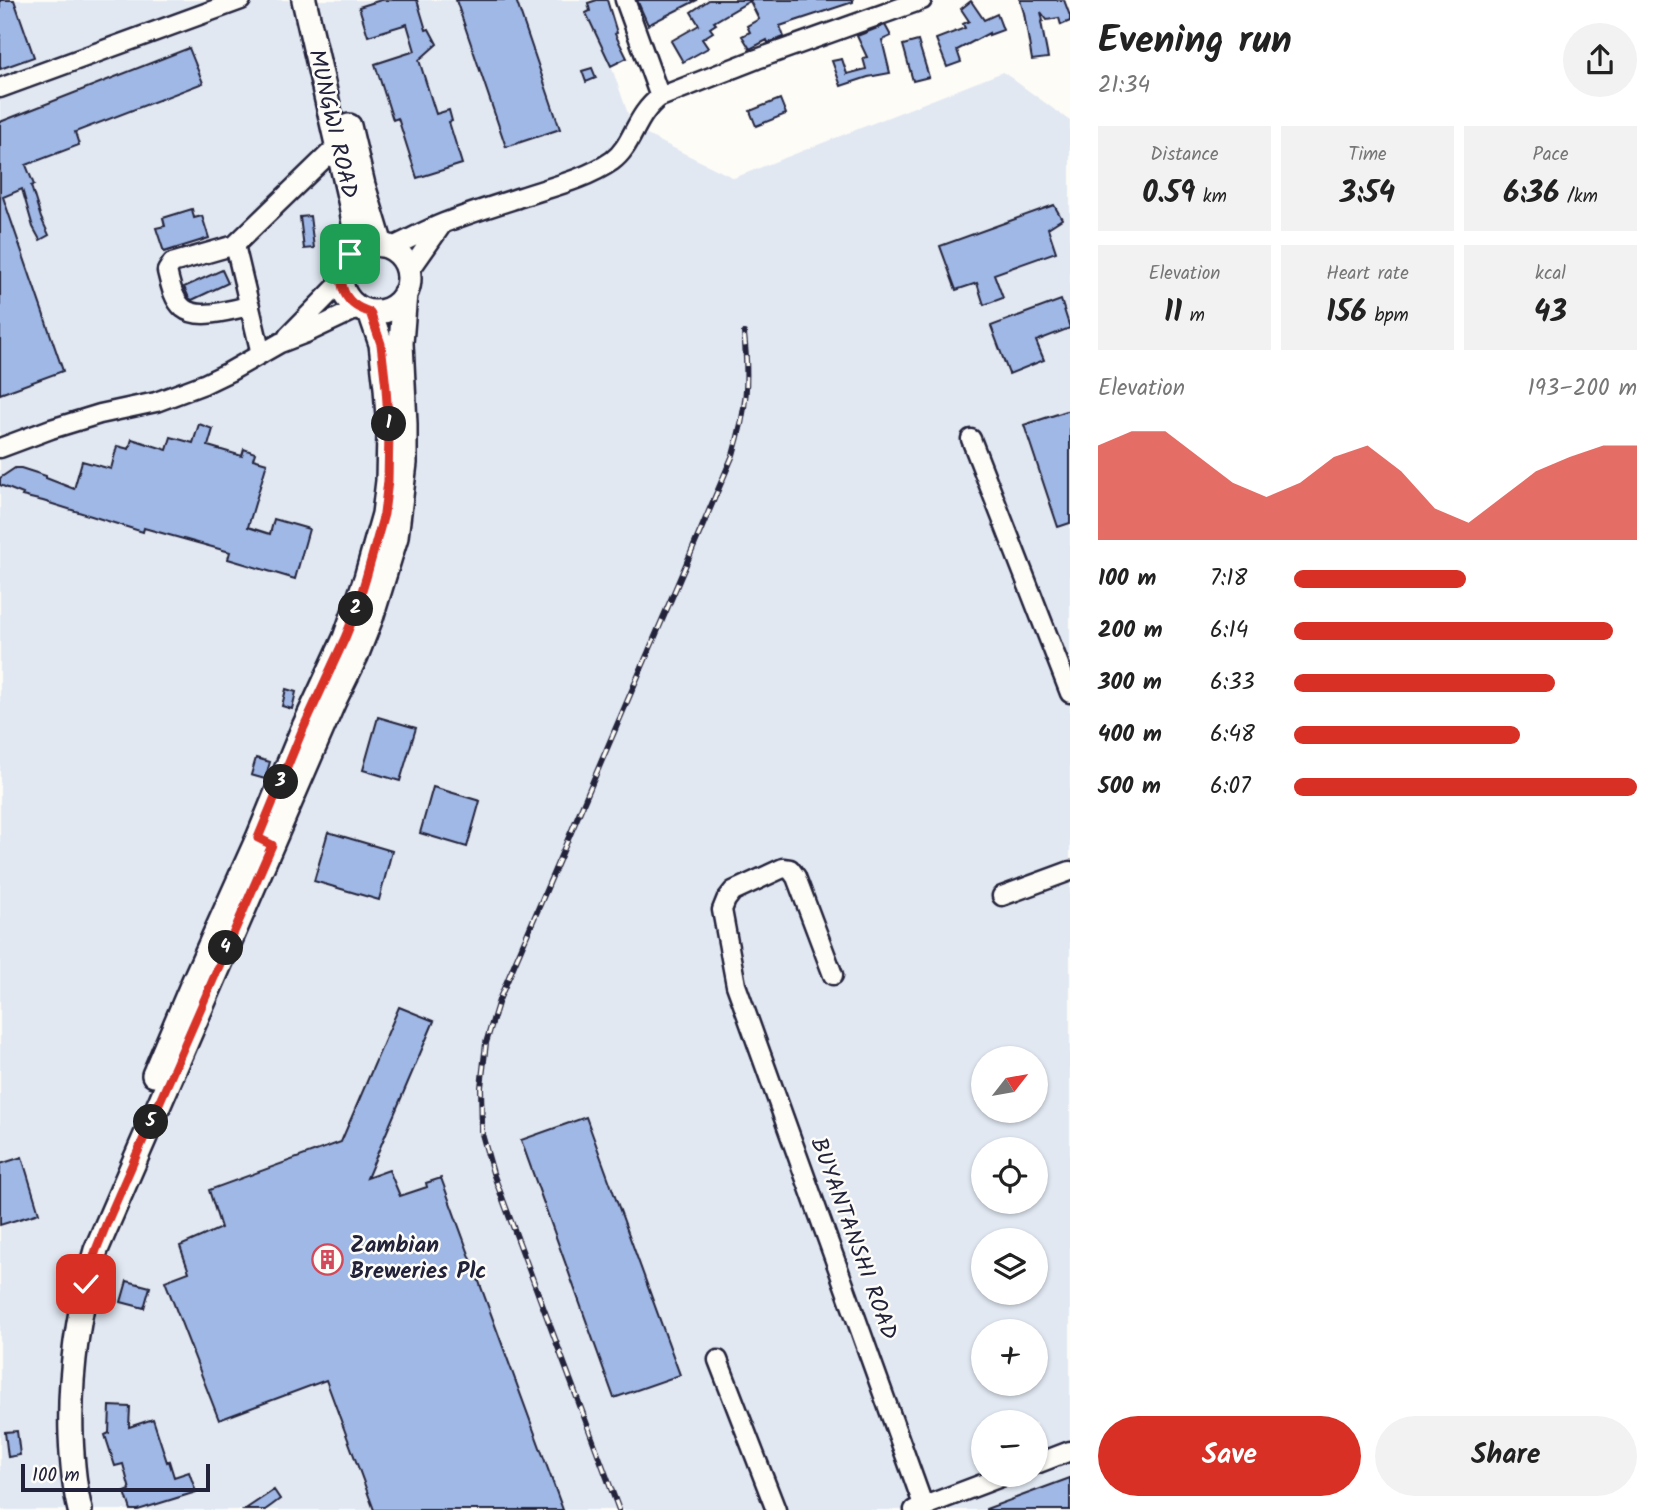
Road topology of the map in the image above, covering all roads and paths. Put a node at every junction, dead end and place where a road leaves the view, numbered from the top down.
1 (241, 0) edge
2 (304, 0) edge
3 (319, 0) edge
4 (625, 0) edge
5 (922, 0) edge
6 (0, 88) edge
7 (660, 97) junction
8 (338, 145) junction
9 (443, 223) junction
10 (235, 245) junction
11 (377, 247) junction
12 (341, 282) junction
13 (406, 283) junction
14 (250, 306) junction
15 (365, 310) junction
16 (280, 343) junction
17 (261, 354) junction
18 (971, 439) dead end
19 (0, 448) edge
20 (1064, 657) edge
21 (1070, 693) edge
22 (265, 841) junction
23 (1070, 871) edge
24 (1002, 896) dead end
25 (833, 975) dead end
26 (719, 1360) dead end
27 (1070, 1451) edge
28 (1048, 1459) edge
29 (976, 1487) edge
30 (921, 1509) edge
31 (64, 1510) edge
32 (80, 1510) edge
33 (776, 1510) edge

1 - 6 street
2 - 8 main road, MUNGWI ROAD
3 - 11 main road, MUNGWI ROAD
4 - 7 street
5 - 7 street
7 - 9 street
8 - 10 street
8 - 11 main road, MUNGWI ROAD
9 - 11 street
9 - 13 street
10 - 14 street
10 - 14 street
11 - 12 main road
11 - 13 main road
12 - 15 main road
12 - 16 street
13 - 15 main road
13 - 22 main road
14 - 17 street
15 - 16 street
15 - 22 main road
16 - 17 street
17 - 19 street
18 - 20 street
20 - 21 street
22 - 31 main road
22 - 32 main road
23 - 24 street
25 - 30 street, BUYANTANSHI ROAD
26 - 33 street
27 - 28 street
29 - 30 street

